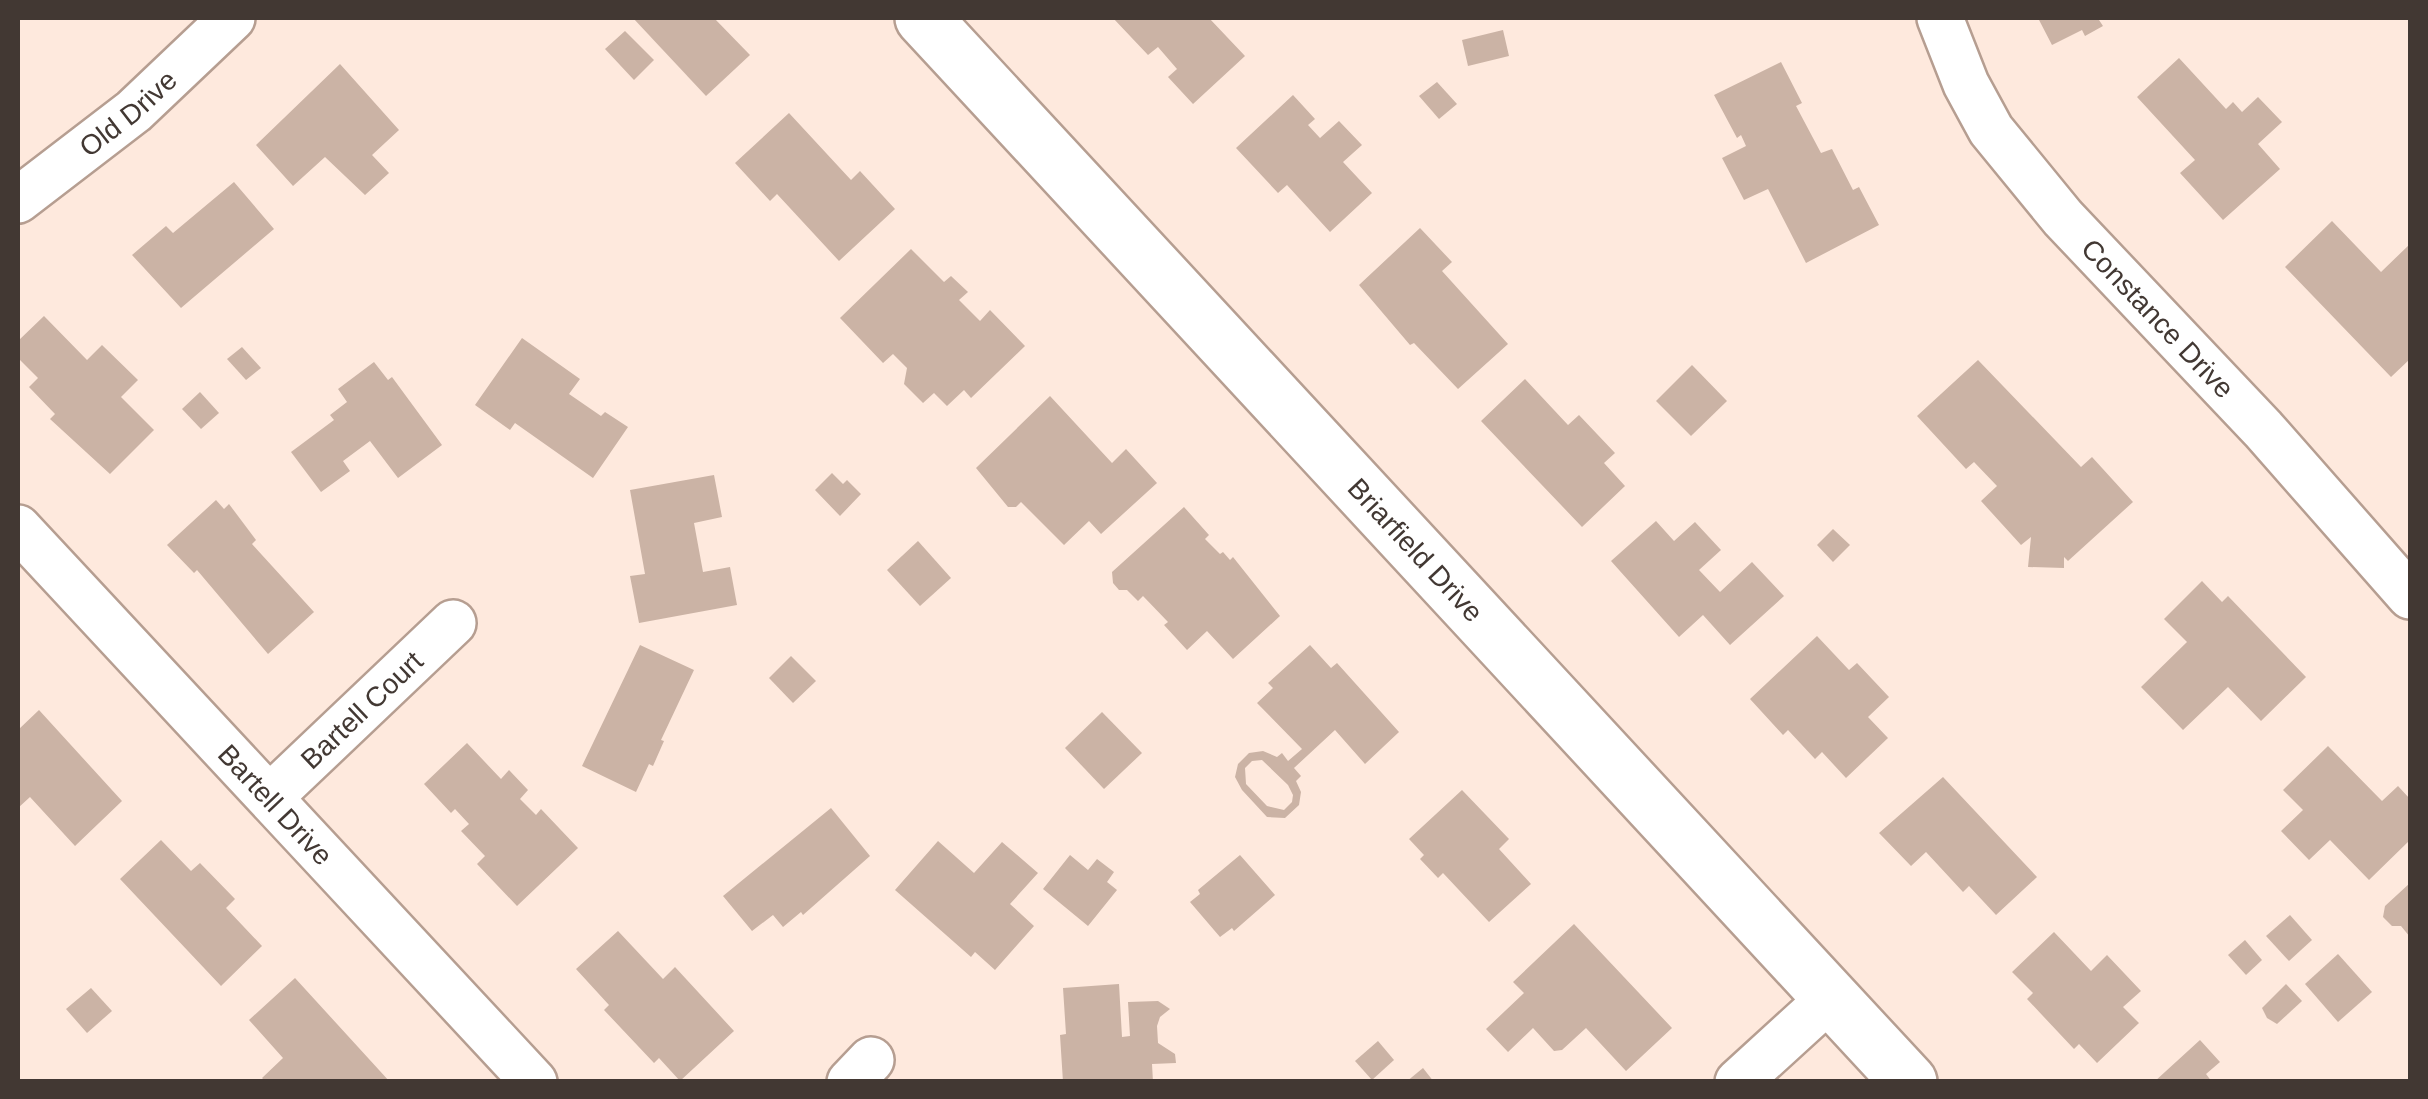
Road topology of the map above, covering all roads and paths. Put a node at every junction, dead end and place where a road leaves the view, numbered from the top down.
1 (232, 18) edge
2 (923, 18) edge
3 (1940, 18) edge
4 (18, 200) edge
5 (18, 528) edge
6 (2410, 596) edge
7 (453, 623) dead end
8 (271, 796) junction
9 (1830, 998) junction
10 (534, 1082) edge
11 (1738, 1082) edge
12 (1909, 1082) edge

1 - 4 street, Old Drive
2 - 9 street, Briarfield Drive
3 - 6 street, Constance Drive
5 - 8 street, Bartell Drive
7 - 8 street, Bartell Court
8 - 10 street, Bartell Drive
9 - 11 street
9 - 12 street, Briarfield Drive

